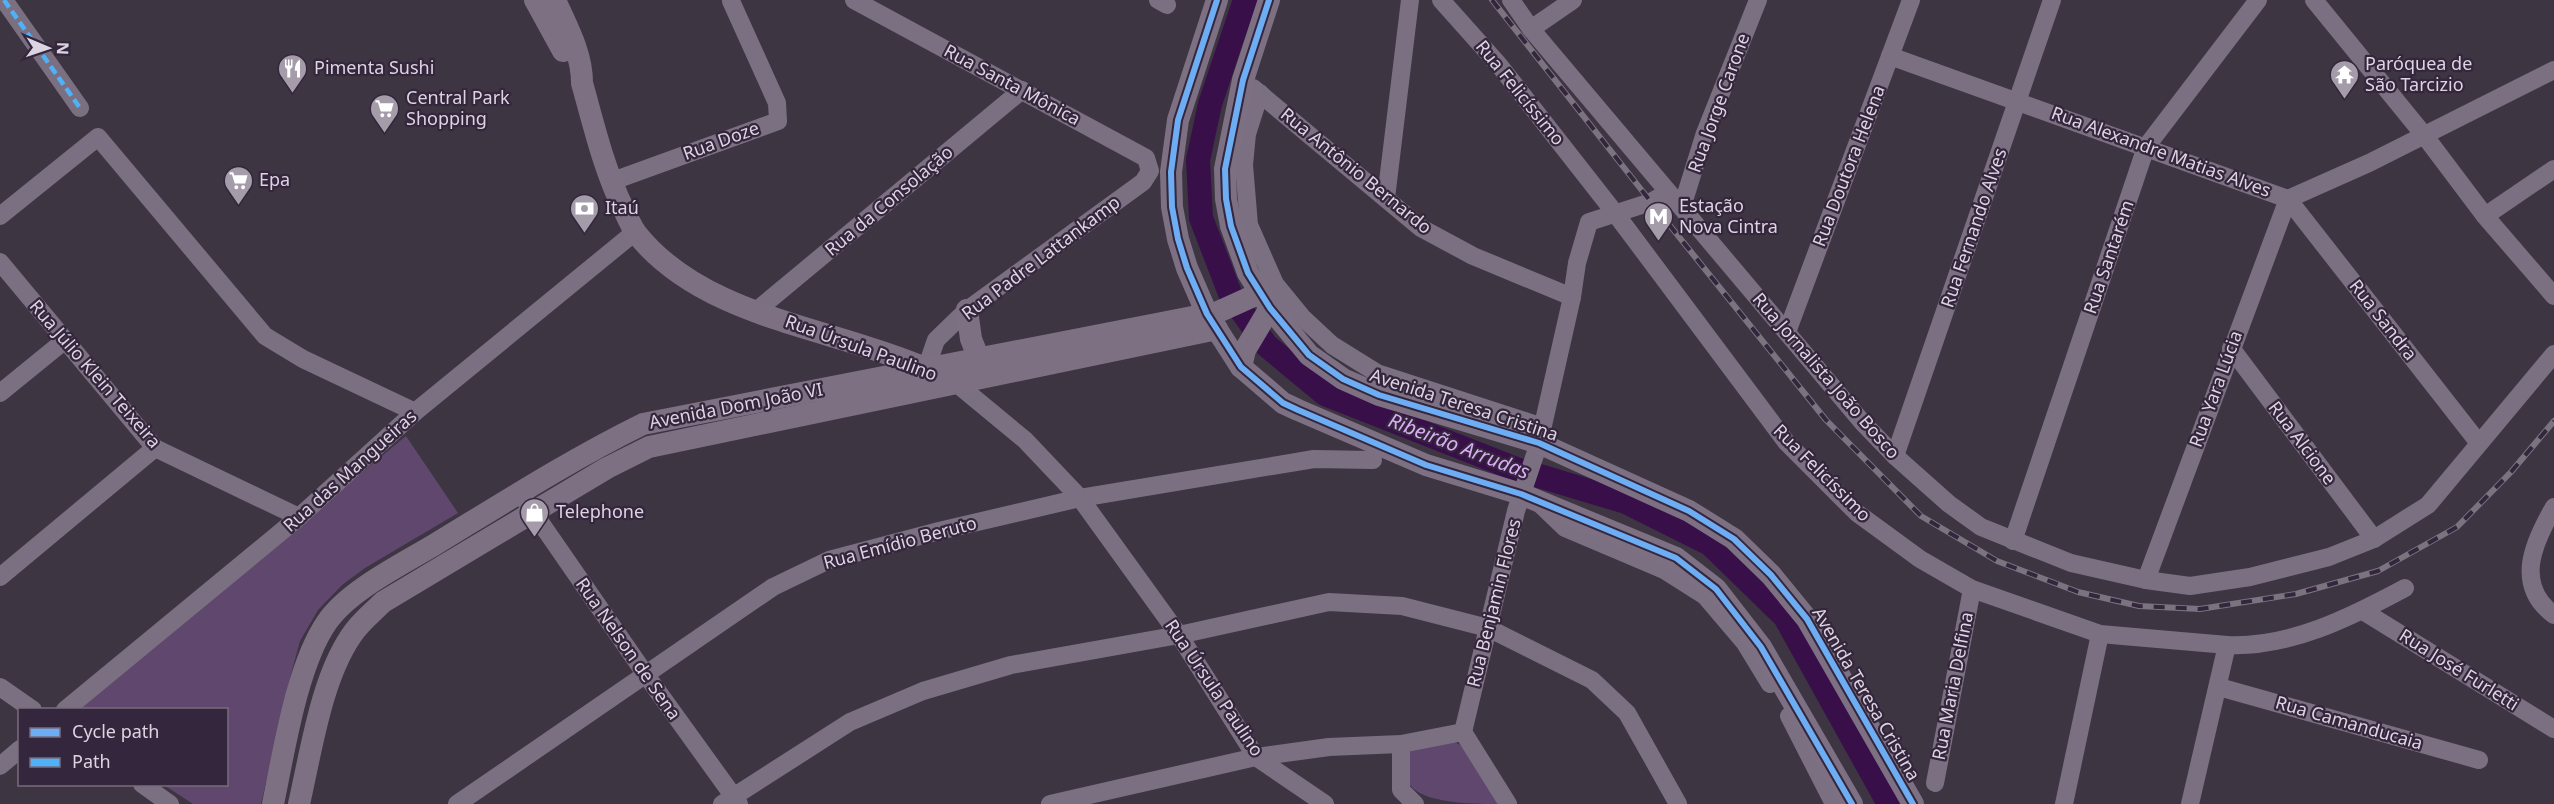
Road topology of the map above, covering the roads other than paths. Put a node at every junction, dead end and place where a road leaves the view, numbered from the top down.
1 (4, 0) edge
2 (535, 0) edge
3 (555, 0) edge
4 (854, 0) edge
5 (1217, 0) edge
6 (1269, 0) edge
7 (1410, 0) edge
8 (1442, 0) edge
9 (1511, 0) edge
10 (1573, 0) edge
11 (1758, 0) edge
12 (1911, 0) edge
13 (2052, 0) edge
14 (2258, 0) edge
15 (2314, 0) edge
16 (731, 1) edge
17 (1531, 29) junction
18 (1890, 56) junction
19 (2554, 70) edge
20 (582, 83) junction
21 (1251, 87) junction
22 (1022, 90) junction
23 (2019, 100) junction
24 (80, 108) dead end
25 (2424, 135) junction
26 (2146, 147) junction
27 (2554, 169) edge
28 (610, 182) junction
29 (1143, 182) joint
30 (1668, 192) junction
31 (1386, 198) junction
32 (2288, 199) junction
33 (1682, 207) junction
34 (1615, 213) junction
35 (0, 216) edge
36 (2485, 216) junction
37 (635, 232) junction
38 (0, 262) edge
39 (2554, 296) edge
40 (1572, 297) junction
41 (1261, 303) junction
42 (967, 310) junction
43 (756, 312) junction
44 (1214, 319) junction
45 (1787, 332) junction
46 (64, 341) junction
47 (2231, 348) junction
48 (2554, 354) edge
49 (1243, 358) junction
50 (979, 359) junction
51 (1354, 359) junction
52 (926, 369) junction
53 (956, 383) junction
54 (1353, 383) junction
55 (0, 393) edge
56 (1436, 402) junction
57 (415, 412) junction
58 (1539, 441) junction
59 (2478, 442) junction
60 (155, 448) junction
61 (1895, 456) junction
62 (1373, 460) dead end
63 (520, 493) junction
64 (1527, 493) junction
65 (1080, 498) junction
66 (2554, 507) edge
67 (533, 513) junction
68 (299, 518) junction
69 (2374, 538) junction
70 (2013, 541) junction
71 (0, 577) edge
72 (2146, 580) junction
73 (2405, 588) dead end
74 (1972, 589) junction
75 (2363, 611) junction
76 (2554, 615) edge
77 (1488, 628) junction
78 (2100, 634) junction
79 (1179, 635) junction
80 (2227, 645) junction
81 (646, 675) junction
82 (0, 687) edge
83 (2219, 687) junction
84 (30, 708) edge
85 (67, 708) edge
86 (2554, 729) edge
87 (1462, 732) junction
88 (1401, 744) junction
89 (18, 751) edge
90 (1256, 756) junction
91 (2479, 760) dead end
92 (0, 766) edge
93 (1935, 783) dead end
94 (145, 786) edge
95 (732, 801) edge
96 (170, 804) edge
97 (273, 804) edge
98 (299, 804) edge
99 (457, 804) edge
100 (1050, 804) edge
101 (1325, 804) edge
102 (1415, 804) edge
103 (1508, 804) edge
104 (1678, 804) edge
105 (1834, 804) edge
106 (1852, 804) edge
107 (1913, 804) edge
108 (2064, 804) edge
109 (2190, 804) edge

1 - 24 street
2 - 20 main road, Rua Úrsula Paulino
3 - 20 main road, Rua Úrsula Paulino
4 - 22 street, Rua Santa Mônica
5 - 44 main road
6 - 21 main road, Avenida Teresa Cristina
7 - 31 street
8 - 34 street, Rua Felicíssimo
9 - 17 street, Rua Jornalista João Bosco
10 - 17 street
11 - 33 street, Rua Jorge Carone
12 - 18 street, Rua Doutora Helena
13 - 23 street, Rua Fernando Alves
14 - 26 street, Rua Santarém
15 - 25 street
16 - 28 street, Rua Doze
17 - 30 street, Rua Jornalista João Bosco
18 - 23 street, Rua Alexandre Matias Alves
18 - 45 street, Rua Doutora Helena
19 - 25 street, Rua Alexandre Matias Alves
20 - 28 main road, Rua Úrsula Paulino
21 - 31 street, Rua Antônio Bernardo
21 - 41 main road, Avenida Teresa Cristina
21 - 51 street, Avenida Teresa Cristina
22 - 29 street, Rua Santa Mônica
22 - 43 street, Rua da Consolação
23 - 26 street, Rua Alexandre Matias Alves
23 - 61 street, Rua Fernando Alves
25 - 32 street, Rua Alexandre Matias Alves
25 - 36 street
26 - 32 street, Rua Alexandre Matias Alves
26 - 70 street, Rua Santarém
27 - 36 street
28 - 37 main road, Rua Úrsula Paulino
29 - 42 street, Rua Padre Lattankamp
30 - 33 street, Rua Jornalista João Bosco
30 - 34 street
31 - 40 street, Rua Antônio Bernardo
32 - 47 street, Rua Yara Lúcia
32 - 59 street, Rua Sandra
33 - 45 street, Rua Jornalista João Bosco
34 - 40 street, Rua Benjamin Flores
34 - 74 street, Rua Felicíssimo
35 - 57 street
36 - 39 street
37 - 43 main road, Rua Úrsula Paulino
37 - 57 street, Rua das Mangueiras
38 - 46 street, Rua Júlio Klein Teixeira
40 - 58 street, Rua Benjamin Flores
41 - 44 main road
41 - 49 main road
41 - 54 main road, Avenida Teresa Cristina
42 - 50 main road
42 - 52 street, Rua Padre Lattankamp
43 - 52 main road, Rua Úrsula Paulino
44 - 49 main road
44 - 50 main road, Avenida Dom João VI
44 - 53 main road, Avenida Dom João VI
45 - 61 street, Rua Jornalista João Bosco
46 - 55 street
46 - 60 street, Rua Júlio Klein Teixeira
47 - 69 street, Rua Alcione
47 - 72 street, Rua Yara Lúcia
48 - 59 street, Rua Jornalista João Bosco
49 - 64 main road
50 - 52 main road, Avenida Dom João VI
51 - 54 street
51 - 56 street, Avenida Teresa Cristina
52 - 53 main road, Rua Úrsula Paulino
52 - 63 main road, Avenida Dom João VI
53 - 65 street, Rua Úrsula Paulino
53 - 67 main road, Avenida Dom João VI
54 - 56 main road, Avenida Teresa Cristina
56 - 58 main road, Avenida Teresa Cristina
57 - 68 street, Rua das Mangueiras
58 - 64 street, Rua Benjamin Flores
58 - 107 main road, Avenida Teresa Cristina
59 - 69 street, Rua Jornalista João Bosco
60 - 68 street, Rua Júlio Klein Teixeira
60 - 71 street
61 - 70 street, Rua Jornalista João Bosco
62 - 65 street, Rua Emídio Beruto
63 - 67 street, Rua Nelson de Sena
63 - 97 main road, Avenida Dom João VI
64 - 77 street, Rua Benjamin Flores
64 - 105 street
64 - 106 main road
65 - 79 street, Rua Úrsula Paulino
65 - 81 street, Rua Emídio Beruto
66 - 76 street
67 - 81 street, Rua Nelson de Sena
67 - 98 main road, Avenida Dom João VI
68 - 85 street, Rua das Mangueiras
69 - 72 street, Rua Jornalista João Bosco
70 - 72 street, Rua Jornalista João Bosco
73 - 75 street, Rua Felicíssimo
74 - 78 street, Rua Felicíssimo
74 - 93 street, Rua Maria Delfina
75 - 80 street, Rua Felicíssimo
75 - 86 street, Rua José Furletti
77 - 79 street
77 - 87 street, Rua Benjamin Flores
77 - 104 street
78 - 80 street, Rua Felicíssimo
78 - 108 street
79 - 90 street, Rua Úrsula Paulino
79 - 95 street
80 - 83 street
81 - 95 street, Rua Nelson de Sena
81 - 99 street, Rua Emídio Beruto
82 - 84 street
83 - 91 street, Rua Camanducaia
83 - 109 street
87 - 88 street
87 - 103 street
88 - 90 street
88 - 102 street
89 - 92 street
90 - 100 street
90 - 101 street, Rua Úrsula Paulino
94 - 96 street

